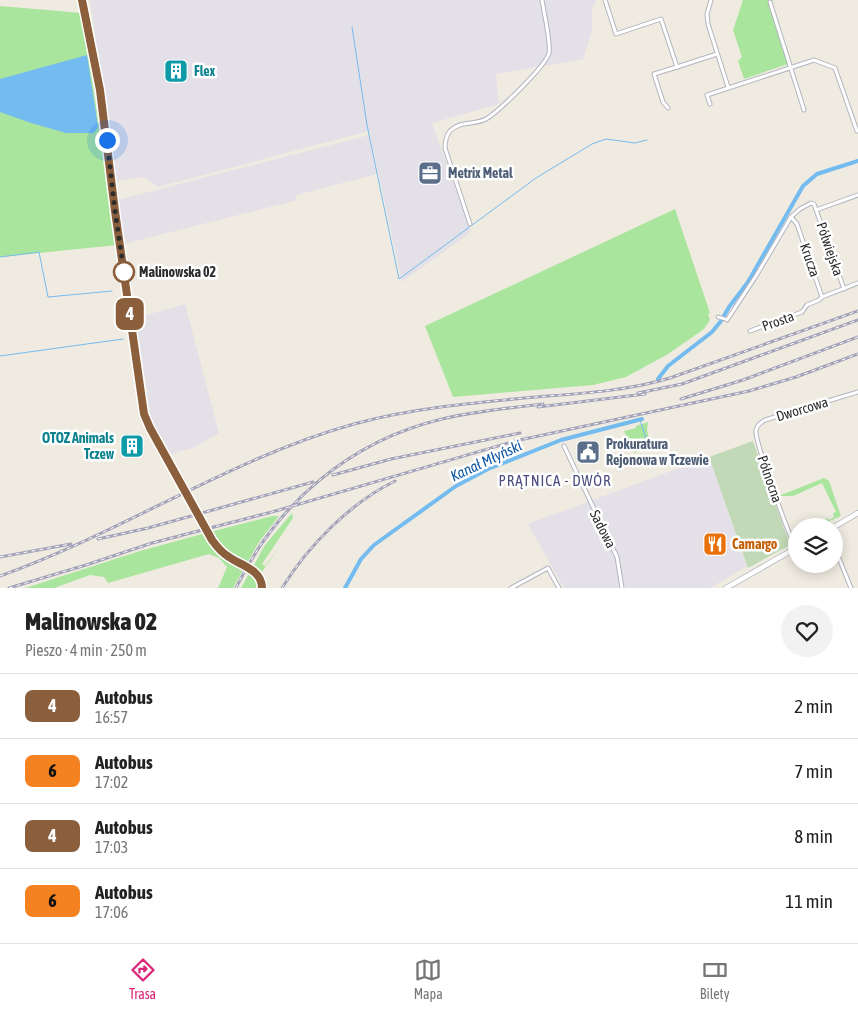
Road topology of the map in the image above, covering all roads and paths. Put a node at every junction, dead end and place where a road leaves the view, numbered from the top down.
1 (82, 0) edge
2 (542, 0) edge
3 (605, 0) edge
4 (711, 0) edge
5 (770, 2) dead end
6 (717, 54) junction
7 (677, 67) junction
8 (791, 67) junction
9 (728, 87) junction
10 (710, 104) dead end
11 (668, 108) dead end
12 (804, 110) dead end
13 (858, 131) edge
14 (858, 195) edge
15 (816, 210) junction
16 (792, 217) junction
17 (470, 224) dead end
18 (858, 283) edge
19 (844, 288) junction
20 (822, 297) junction
21 (718, 317) dead end
22 (726, 319) joint
23 (750, 331) dead end
24 (858, 392) edge
25 (756, 436) joint
26 (564, 446) dead end
27 (858, 513) edge
28 (843, 522) edge
29 (788, 526) edge
30 (788, 553) edge
31 (243, 566) dead end
32 (843, 568) edge
33 (251, 570) dead end
34 (262, 588) edge
35 (511, 588) edge
36 (559, 588) edge
37 (622, 588) edge
38 (726, 588) edge
39 (851, 588) edge

1 - 31 street
2 - 17 street
3 - 7 street
4 - 6 street
5 - 8 street
6 - 7 street
6 - 9 street
7 - 11 street
8 - 9 street
8 - 12 street
8 - 13 street
9 - 10 street
14 - 15 street
15 - 16 street
15 - 19 street, Półwiejska
16 - 20 street, Krucza
16 - 22 street
18 - 19 street, Prosta
19 - 20 street, Prosta
20 - 23 street, Prosta
21 - 22 street
24 - 25 street, Dworcowa
25 - 29 street, Północna
26 - 37 street, Sadowa
27 - 28 street
30 - 38 street
32 - 39 street
33 - 34 street
35 - 36 street

